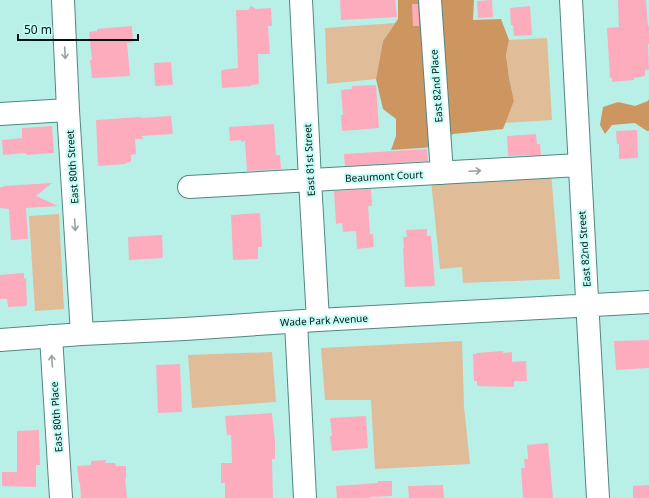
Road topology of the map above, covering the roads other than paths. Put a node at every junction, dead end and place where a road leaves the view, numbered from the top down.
1 (63, 0) edge
2 (301, 0) edge
3 (430, 0) edge
4 (570, 0) edge
5 (68, 110) junction
6 (0, 114) edge
7 (578, 165) junction
8 (442, 173) junction
9 (310, 180) junction
10 (189, 188) dead end
11 (649, 302) edge
12 (587, 306) junction
13 (318, 320) junction
14 (296, 322) junction
15 (82, 334) junction
16 (51, 336) junction
17 (0, 340) edge
18 (61, 498) edge
19 (306, 498) edge
20 (598, 498) edge

1 -> 5 street, East 80th Street
2 - 9 street, East 81st Street
3 - 8 street, East 82nd Place
4 - 7 street, East 82nd Street
5 - 6 street
5 -> 15 street, East 80th Street
8 -> 7 street, Beaumont Court
7 - 12 street, East 82nd Street
8 - 9 street, Beaumont Court
9 - 10 street, Beaumont Court
9 - 13 street, East 81st Street
11 - 12 street, Wade Park Avenue
12 - 13 street, Wade Park Avenue
12 - 20 street, East 82nd Street
13 - 14 street, Wade Park Avenue
14 - 15 street, Wade Park Avenue
14 - 19 street
15 - 16 street, Wade Park Avenue
16 - 17 street, Wade Park Avenue
18 -> 16 street, East 80th Place

